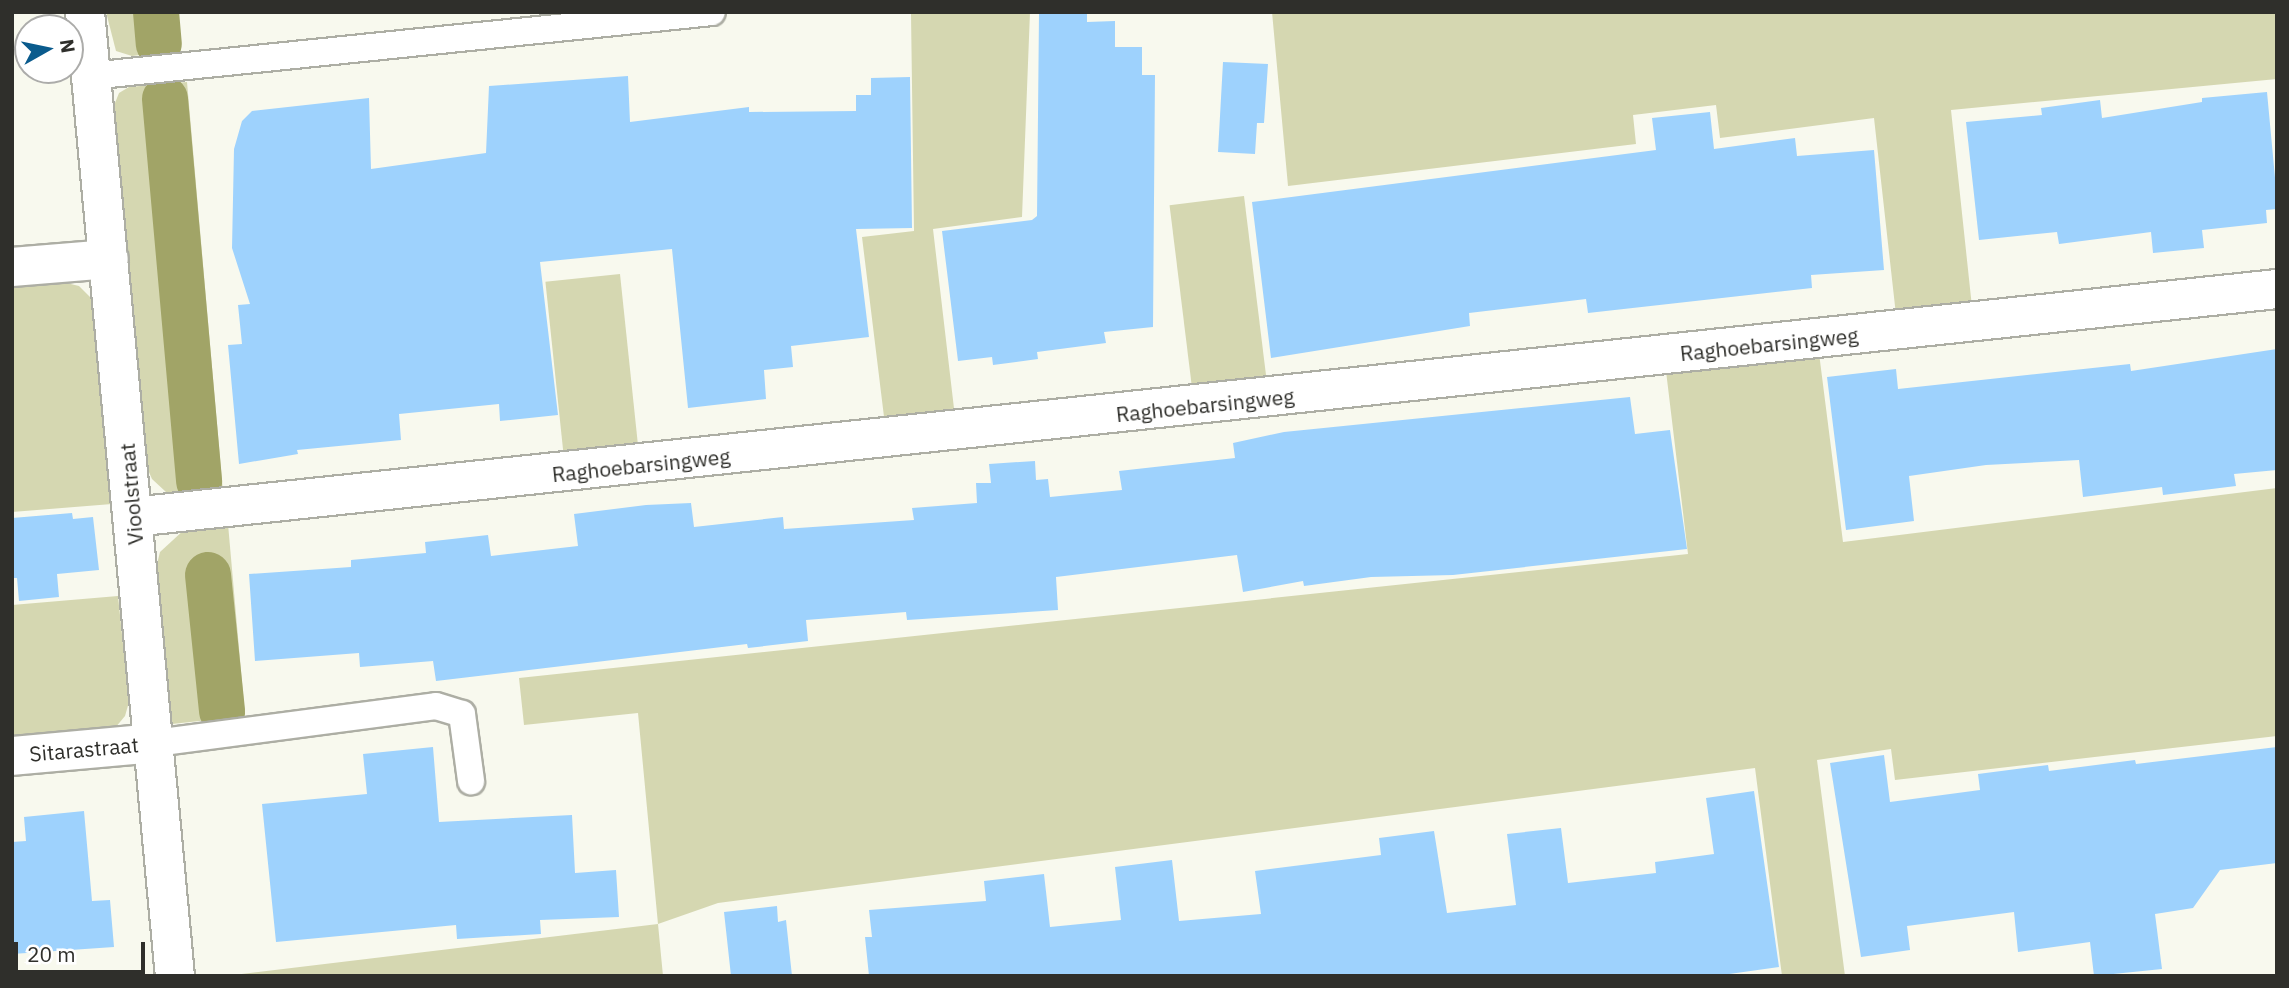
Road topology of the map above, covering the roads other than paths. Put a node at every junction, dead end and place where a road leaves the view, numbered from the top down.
1 (85, 12) edge
2 (712, 12) edge
3 (90, 76) junction
4 (109, 259) junction
5 (12, 267) edge
6 (2277, 289) edge
7 (133, 517) junction
8 (155, 743) junction
9 (12, 756) edge
10 (471, 781) dead end
11 (175, 976) edge

1 - 3 street, Vioolstraat
2 - 3 lane
3 - 4 street, Vioolstraat
4 - 5 street
4 - 7 street, Vioolstraat
6 - 7 street, Raghoebarsingweg
7 - 8 street, Vioolstraat
8 - 9 street, Sitarastraat
8 - 10 lane
8 - 11 street, Vioolstraat

